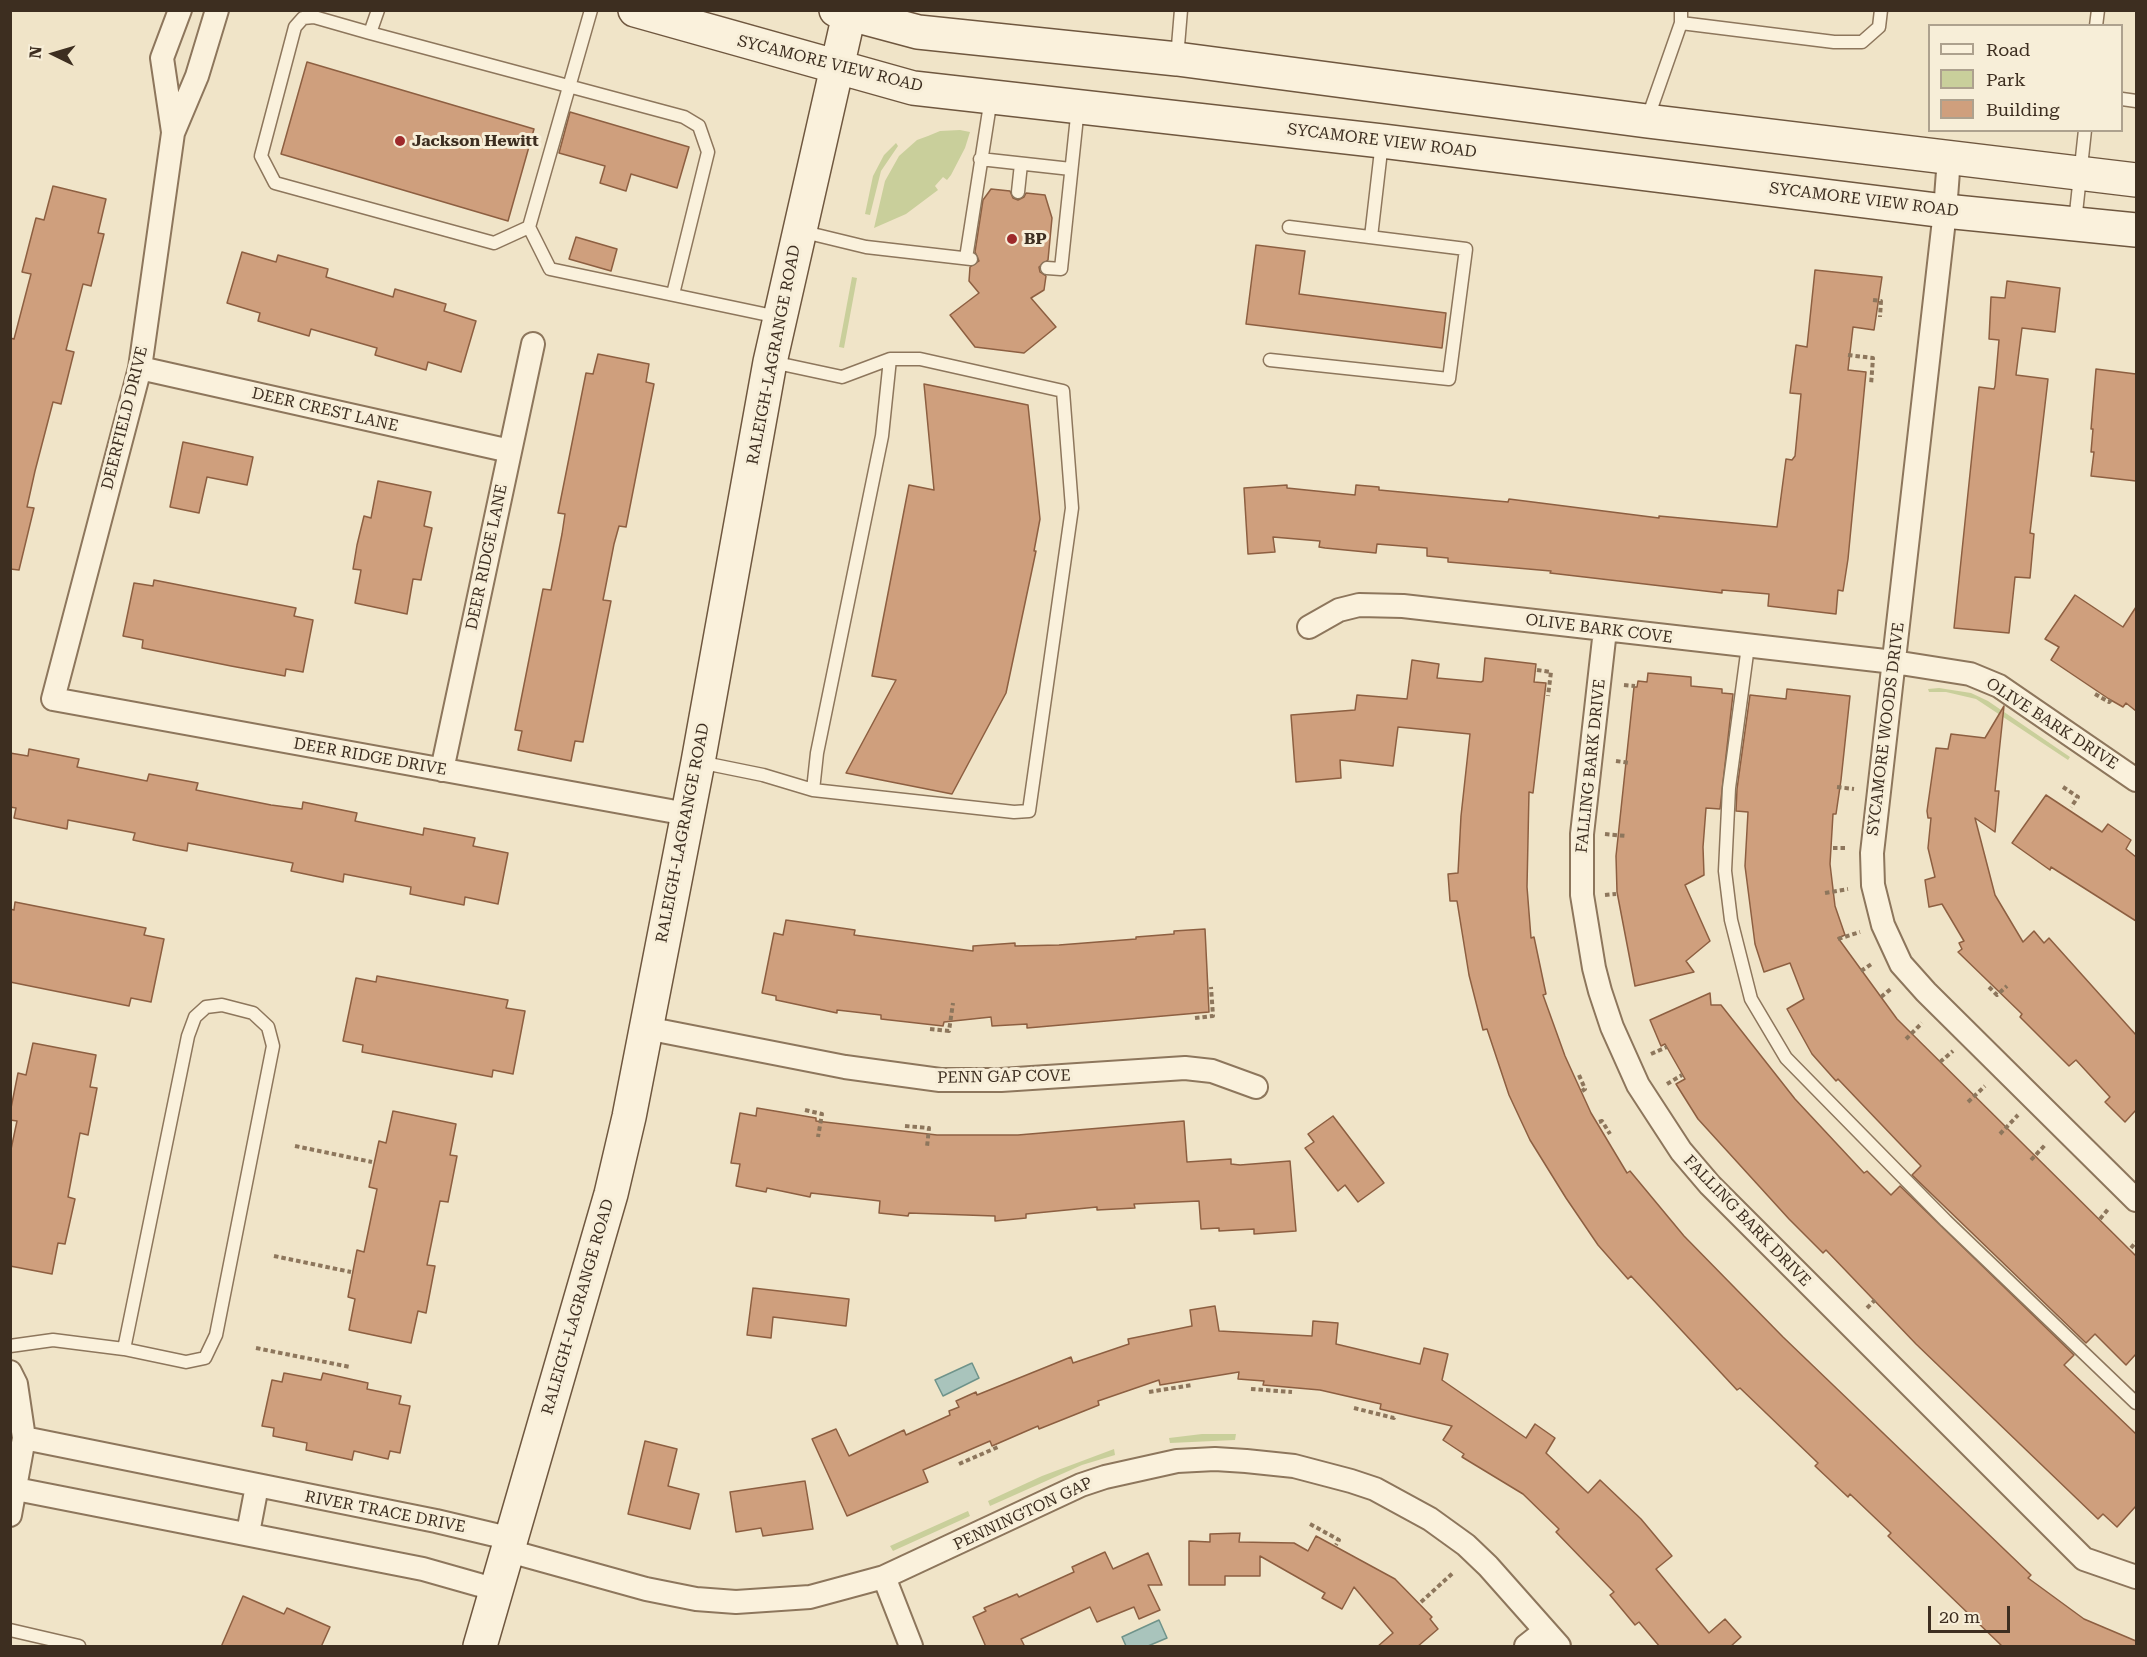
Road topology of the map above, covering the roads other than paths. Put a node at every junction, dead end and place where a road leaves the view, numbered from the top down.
1 (180, 10) edge
2 (217, 10) edge
3 (378, 10) edge
4 (591, 10) edge
5 (635, 10) edge
6 (1181, 10) edge
7 (1881, 10) edge
8 (845, 12) edge
9 (1681, 17) edge
10 (370, 33) junction
11 (1177, 59) junction
12 (836, 69) junction
13 (568, 86) junction
14 (991, 97) junction
15 (1078, 106) junction
16 (1647, 121) junction
17 (2085, 132) edge
18 (173, 133) junction
19 (1382, 141) junction
20 (1949, 158) junction
21 (980, 159) junction
22 (1021, 164) junction
23 (1071, 169) junction
24 (2080, 173) junction
25 (2136, 180) edge
26 (1018, 192) dead end
27 (1945, 211) junction
28 (2075, 223) junction
29 (1289, 226) dead end
30 (530, 227) junction
31 (2136, 230) edge
32 (799, 231) junction
33 (1371, 237) junction
34 (1047, 268) dead end
35 (673, 294) junction
36 (779, 317) junction
37 (533, 344) dead end
38 (891, 360) junction
39 (1270, 360) dead end
40 (770, 362) junction
41 (140, 368) junction
42 (510, 451) junction
43 (1309, 627) dead end
44 (1605, 630) junction
45 (1748, 646) junction
46 (1894, 662) junction
47 (53, 699) joint
48 (698, 762) junction
49 (442, 770) junction
50 (2136, 780) edge
51 (813, 790) junction
52 (687, 813) junction
53 (646, 1028) junction
54 (1256, 1087) dead end
55 (2136, 1200) edge
56 (10, 1347) edge
57 (124, 1349) junction
58 (10, 1372) edge
59 (2136, 1403) edge
60 (24, 1438) junction
61 (257, 1486) junction
62 (16, 1489) junction
63 (10, 1515) edge
64 (248, 1533) junction
65 (510, 1545) junction
66 (884, 1577) junction
67 (2136, 1577) edge
68 (497, 1590) junction
69 (10, 1630) edge
70 (1552, 1639) edge
71 (72, 1646) edge
72 (480, 1647) edge
73 (911, 1647) edge
74 (1526, 1647) edge

1 - 18 street, DEERFIELD DRIVE
2 - 18 street, DEERFIELD DRIVE
3 - 10 lane
4 - 13 lane
5 - 12 main road, SYCAMORE VIEW ROAD
6 - 11 lane
7 - 9 lane
8 - 11 main road
8 - 12 main road, RALEIGH-LAGRANGE ROAD
9 - 16 lane
10 - 13 lane
10 - 30 lane
11 - 16 main road
12 - 14 main road, SYCAMORE VIEW ROAD
12 - 32 main road, RALEIGH-LAGRANGE ROAD
13 - 30 lane
13 - 35 lane
14 - 15 main road, SYCAMORE VIEW ROAD
14 - 21 lane
15 - 19 main road, SYCAMORE VIEW ROAD
15 - 23 lane
16 - 20 main road
17 - 24 lane
18 - 41 street, DEERFIELD DRIVE
19 - 27 main road, SYCAMORE VIEW ROAD
19 - 33 lane
20 - 24 main road
20 - 27 street, SYCAMORE WOODS DRIVE
21 - 22 lane
21 - 32 lane
22 - 23 lane
22 - 26 lane
23 - 34 lane
24 - 25 main road
24 - 28 lane
27 - 28 main road, SYCAMORE VIEW ROAD
27 - 46 street, SYCAMORE WOODS DRIVE
28 - 31 main road, SYCAMORE VIEW ROAD
29 - 33 lane
30 - 35 lane
32 - 36 main road, RALEIGH-LAGRANGE ROAD
33 - 39 lane
35 - 36 lane
36 - 40 main road, RALEIGH-LAGRANGE ROAD
37 - 42 street, DEER RIDGE LANE
38 - 40 lane
38 - 51 lane
38 - 51 lane
40 - 48 main road, RALEIGH-LAGRANGE ROAD
41 - 42 street, DEER CREST LANE
41 - 47 street, DEERFIELD DRIVE
42 - 49 street, DEER RIDGE LANE
43 - 44 street, OLIVE BARK COVE
44 - 45 street, OLIVE BARK COVE
44 - 67 street, FALLING BARK DRIVE
45 - 46 street, OLIVE BARK COVE
45 - 59 lane
46 - 50 street, OLIVE BARK DRIVE
46 - 55 street, SYCAMORE WOODS DRIVE
47 - 49 street, DEER RIDGE DRIVE
48 - 51 lane
48 - 52 main road, RALEIGH-LAGRANGE ROAD
49 - 52 street, DEER RIDGE DRIVE
52 - 53 main road, RALEIGH-LAGRANGE ROAD
53 - 54 street, PENN GAP COVE
53 - 65 main road, RALEIGH-LAGRANGE ROAD
56 - 57 lane
57 - 57 lane
58 - 60 street
60 - 61 street, RIVER TRACE DRIVE
60 - 62 street
61 - 64 street
61 - 65 street, RIVER TRACE DRIVE
62 - 63 street
62 - 64 street
64 - 68 street
65 - 66 street, PENNINGTON GAP
65 - 68 main road, RALEIGH-LAGRANGE ROAD
66 - 70 street, PENNINGTON GAP
66 - 73 street
68 - 72 main road, RALEIGH-LAGRANGE ROAD
69 - 71 lane
70 - 74 street

